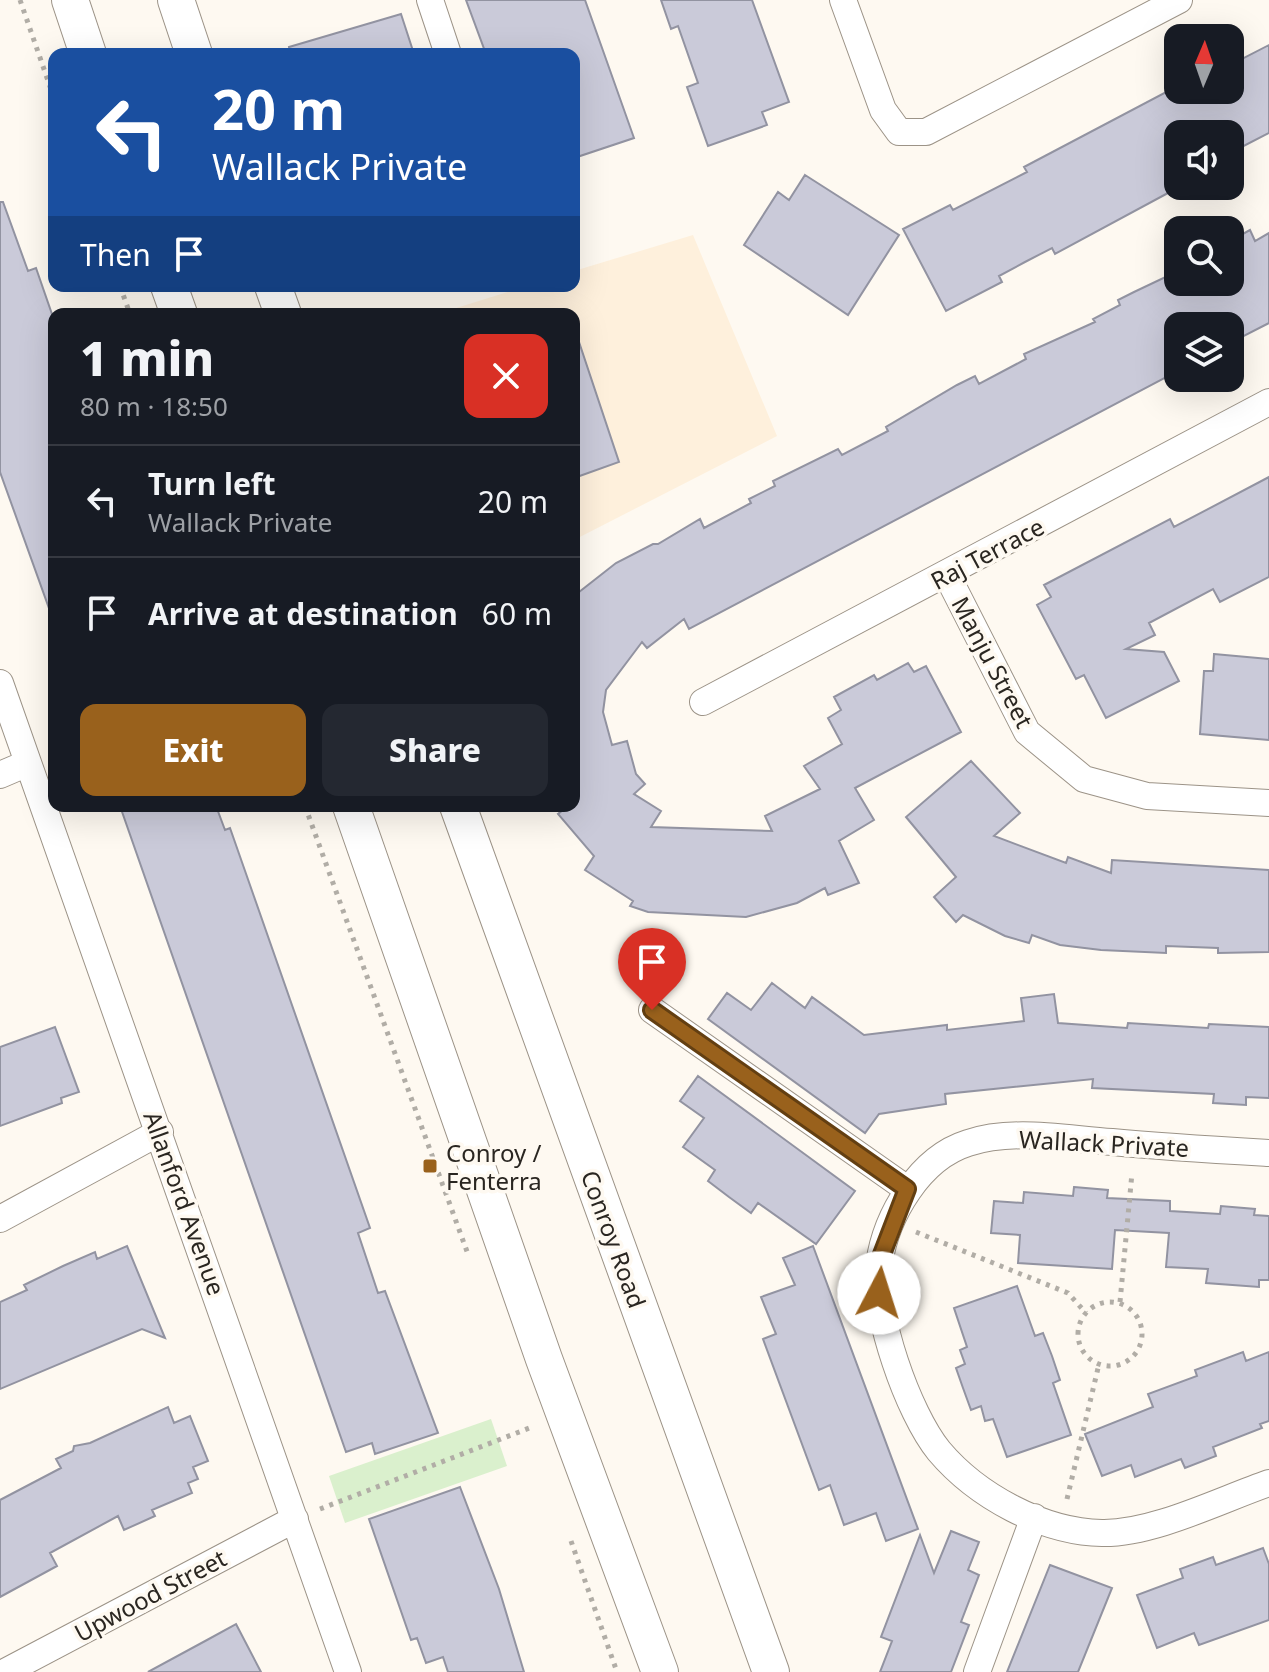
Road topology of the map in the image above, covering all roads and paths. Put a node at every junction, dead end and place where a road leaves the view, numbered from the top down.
1 (20, 0) edge
2 (70, 0) edge
3 (176, 0) edge
4 (430, 0) edge
5 (843, 0) edge
6 (1179, 0) edge
7 (86, 48) edge
8 (192, 48) edge
9 (446, 48) edge
10 (48, 81) edge
11 (1269, 402) edge
12 (947, 575) junction
13 (0, 683) edge
14 (703, 702) dead end
15 (28, 763) junction
16 (0, 775) edge
17 (1269, 803) edge
18 (307, 812) edge
19 (353, 812) edge
20 (460, 812) edge
21 (652, 1010) dead end
22 (160, 1132) junction
23 (1135, 1144) junction
24 (1269, 1153) edge
25 (907, 1189) junction
26 (0, 1219) edge
27 (893, 1223) junction
28 (472, 1266) dead end
29 (1120, 1303) junction
30 (1086, 1313) junction
31 (1099, 1364) junction
32 (526, 1412) dead end
33 (532, 1427) junction
34 (537, 1441) dead end
35 (1269, 1483) edge
36 (1034, 1517) junction
37 (295, 1519) junction
38 (1060, 1526) junction
39 (567, 1528) dead end
40 (5, 1672) edge
41 (348, 1672) edge
42 (617, 1672) edge
43 (660, 1672) edge
44 (771, 1672) edge
45 (977, 1672) edge

1 - 10 path
2 - 7 main road
3 - 8 main road
4 - 9 street
5 - 6 street
11 - 12 street, Raj Terrace
12 - 14 street, Raj Terrace
12 - 17 street, Manju Street
13 - 15 street, Allanford Avenue
15 - 16 street
15 - 22 street, Allanford Avenue
18 - 28 path
19 - 43 main road
20 - 44 main road, Conroy Road
21 - 25 street
22 - 26 street
22 - 37 street, Allanford Avenue
23 - 24 street, Wallack Private
23 - 25 street, Wallack Private
23 - 29 path
25 - 27 street, Wallack Private
27 - 30 path
27 - 36 street, Wallack Private
29 - 30 path
29 - 31 path
30 - 31 path
31 - 38 path
32 - 33 path
33 - 34 path
33 - 37 path
35 - 38 street, Wallack Private
36 - 38 street, Wallack Private
36 - 45 street
37 - 40 street, Upwood Street
37 - 41 street, Allanford Avenue
39 - 42 path

